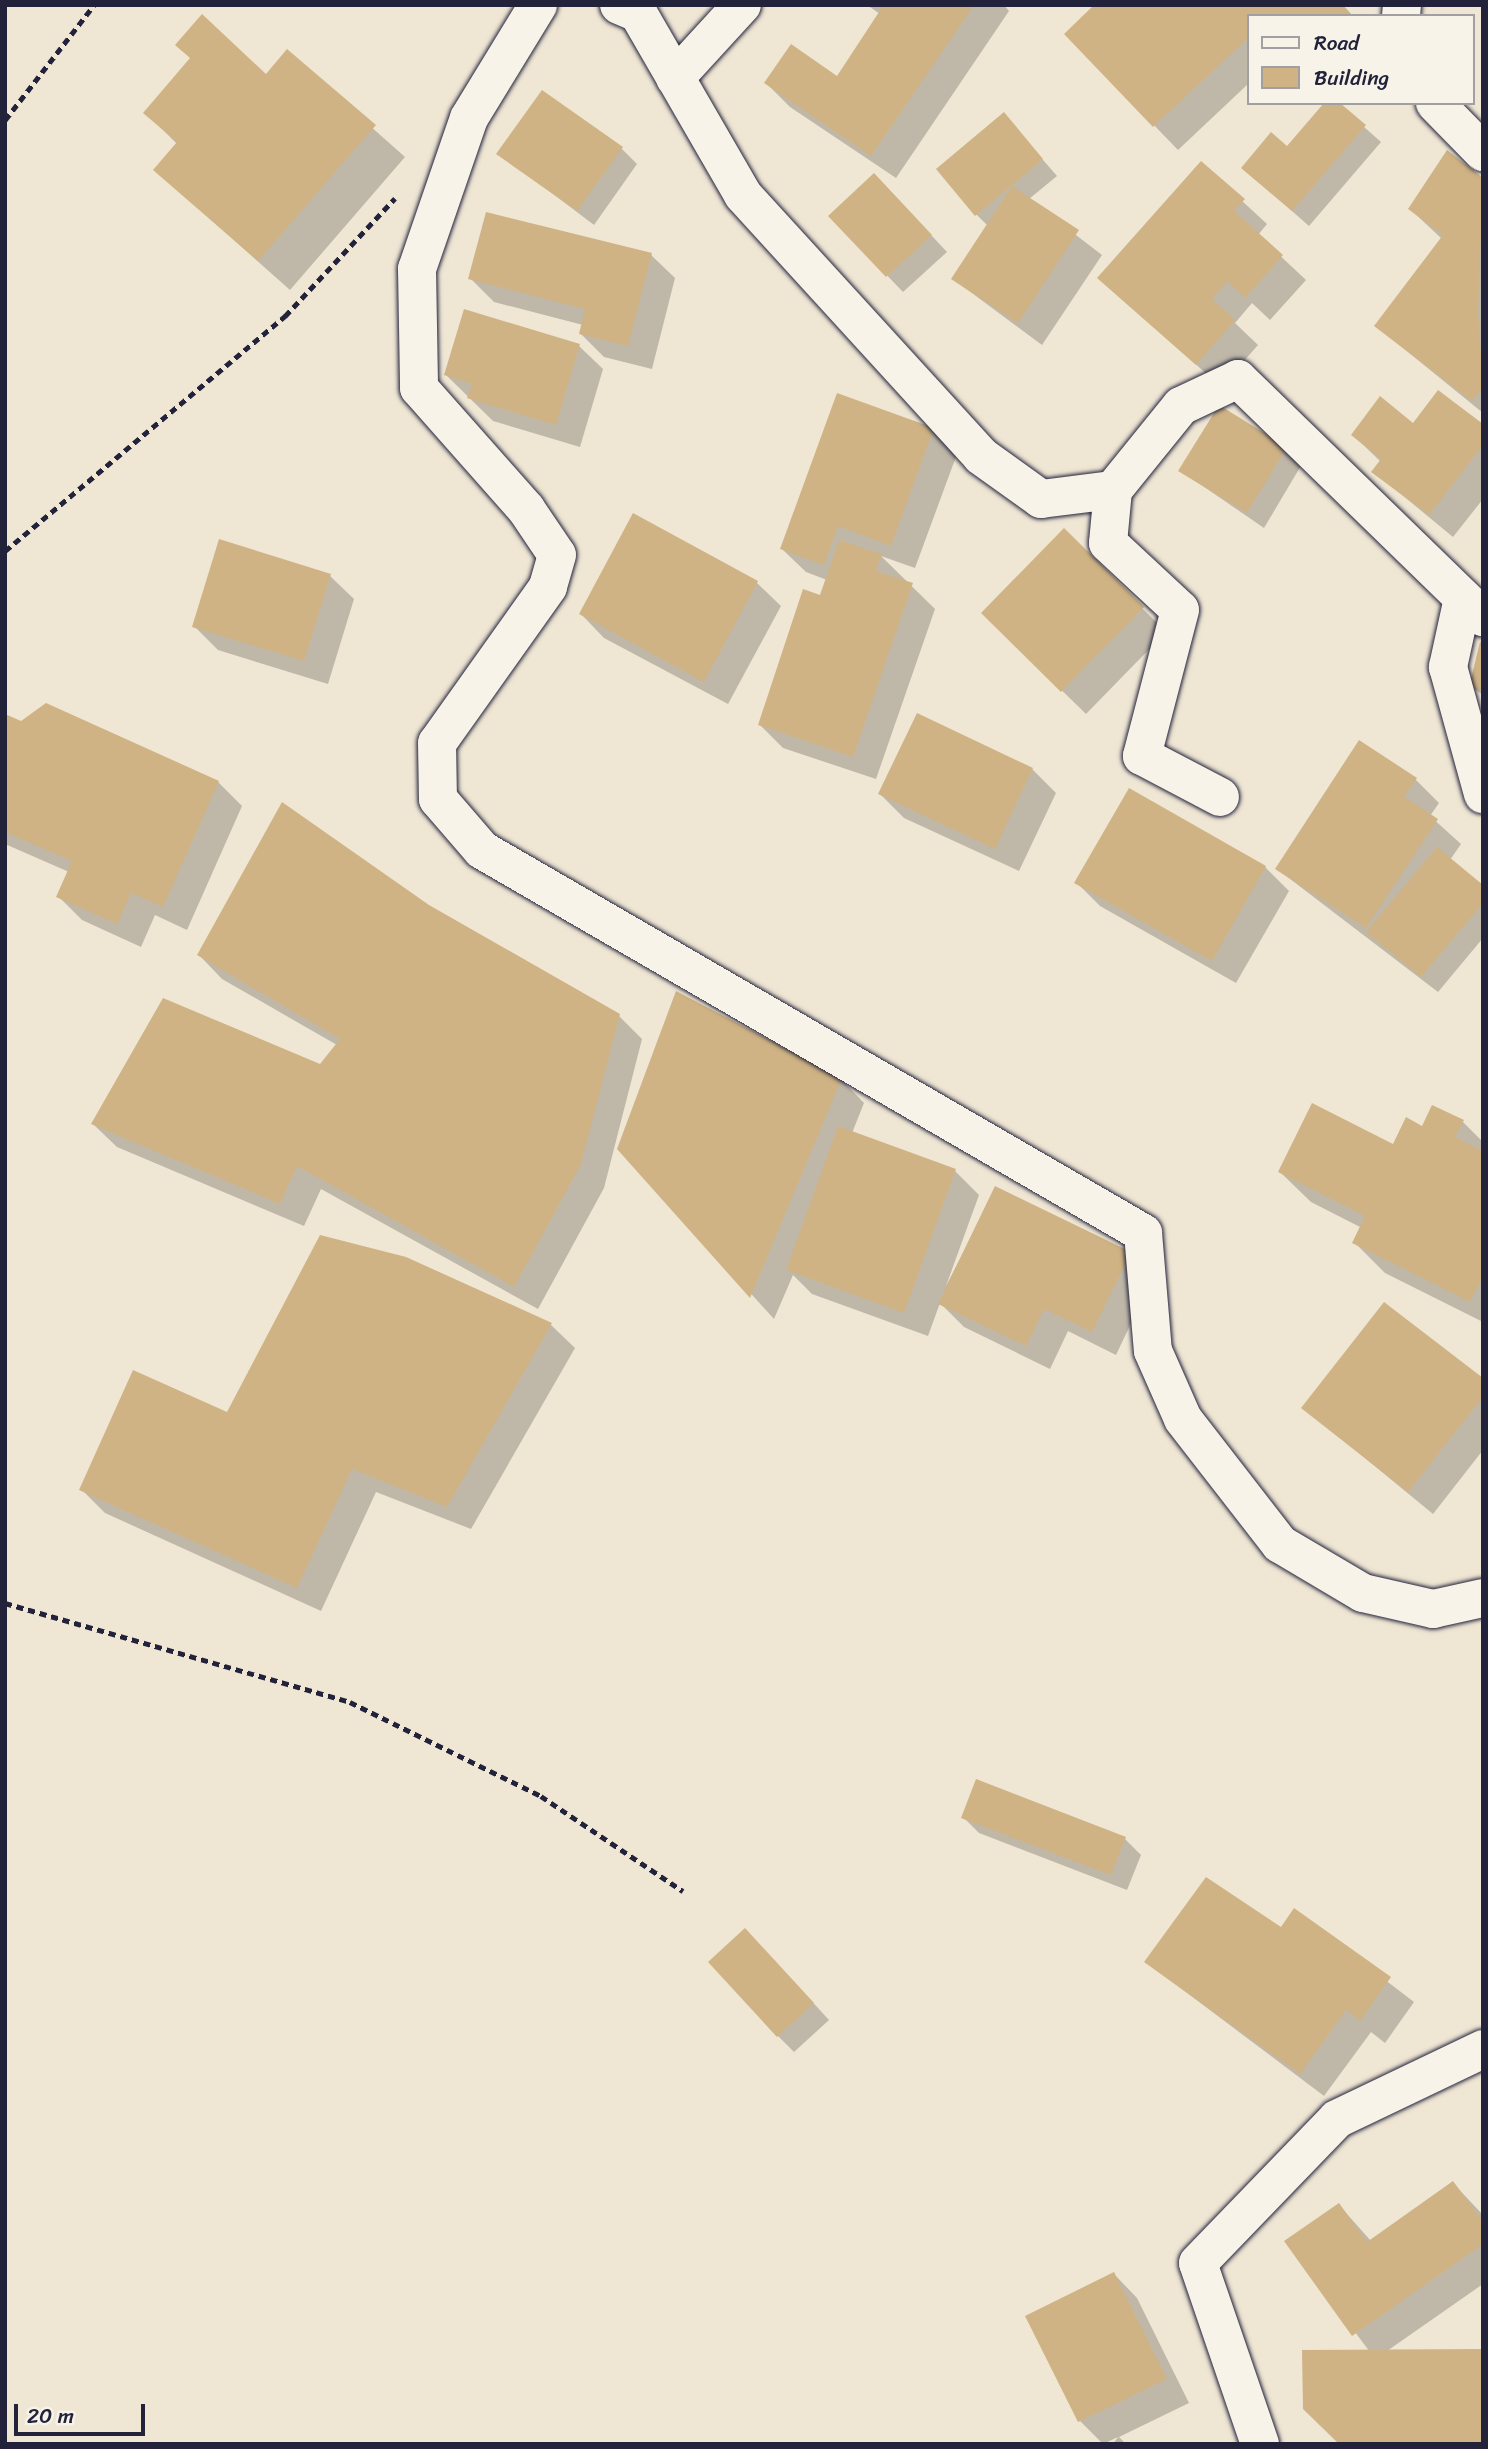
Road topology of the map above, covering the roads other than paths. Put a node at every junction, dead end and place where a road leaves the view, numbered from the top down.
1 (538, 5) edge
2 (619, 5) edge
3 (742, 5) edge
4 (675, 78) junction
5 (1437, 105) edge
6 (1483, 152) edge
7 (1112, 490) junction
8 (1473, 608) edge
9 (1483, 794) edge
10 (1220, 797) dead end
11 (1483, 1598) edge
12 (1483, 2049) edge
13 (1260, 2444) edge

1 - 11 street
2 - 4 street
3 - 4 street
4 - 7 street
5 - 6 street
7 - 8 street
7 - 10 street
8 - 9 street
12 - 13 street

